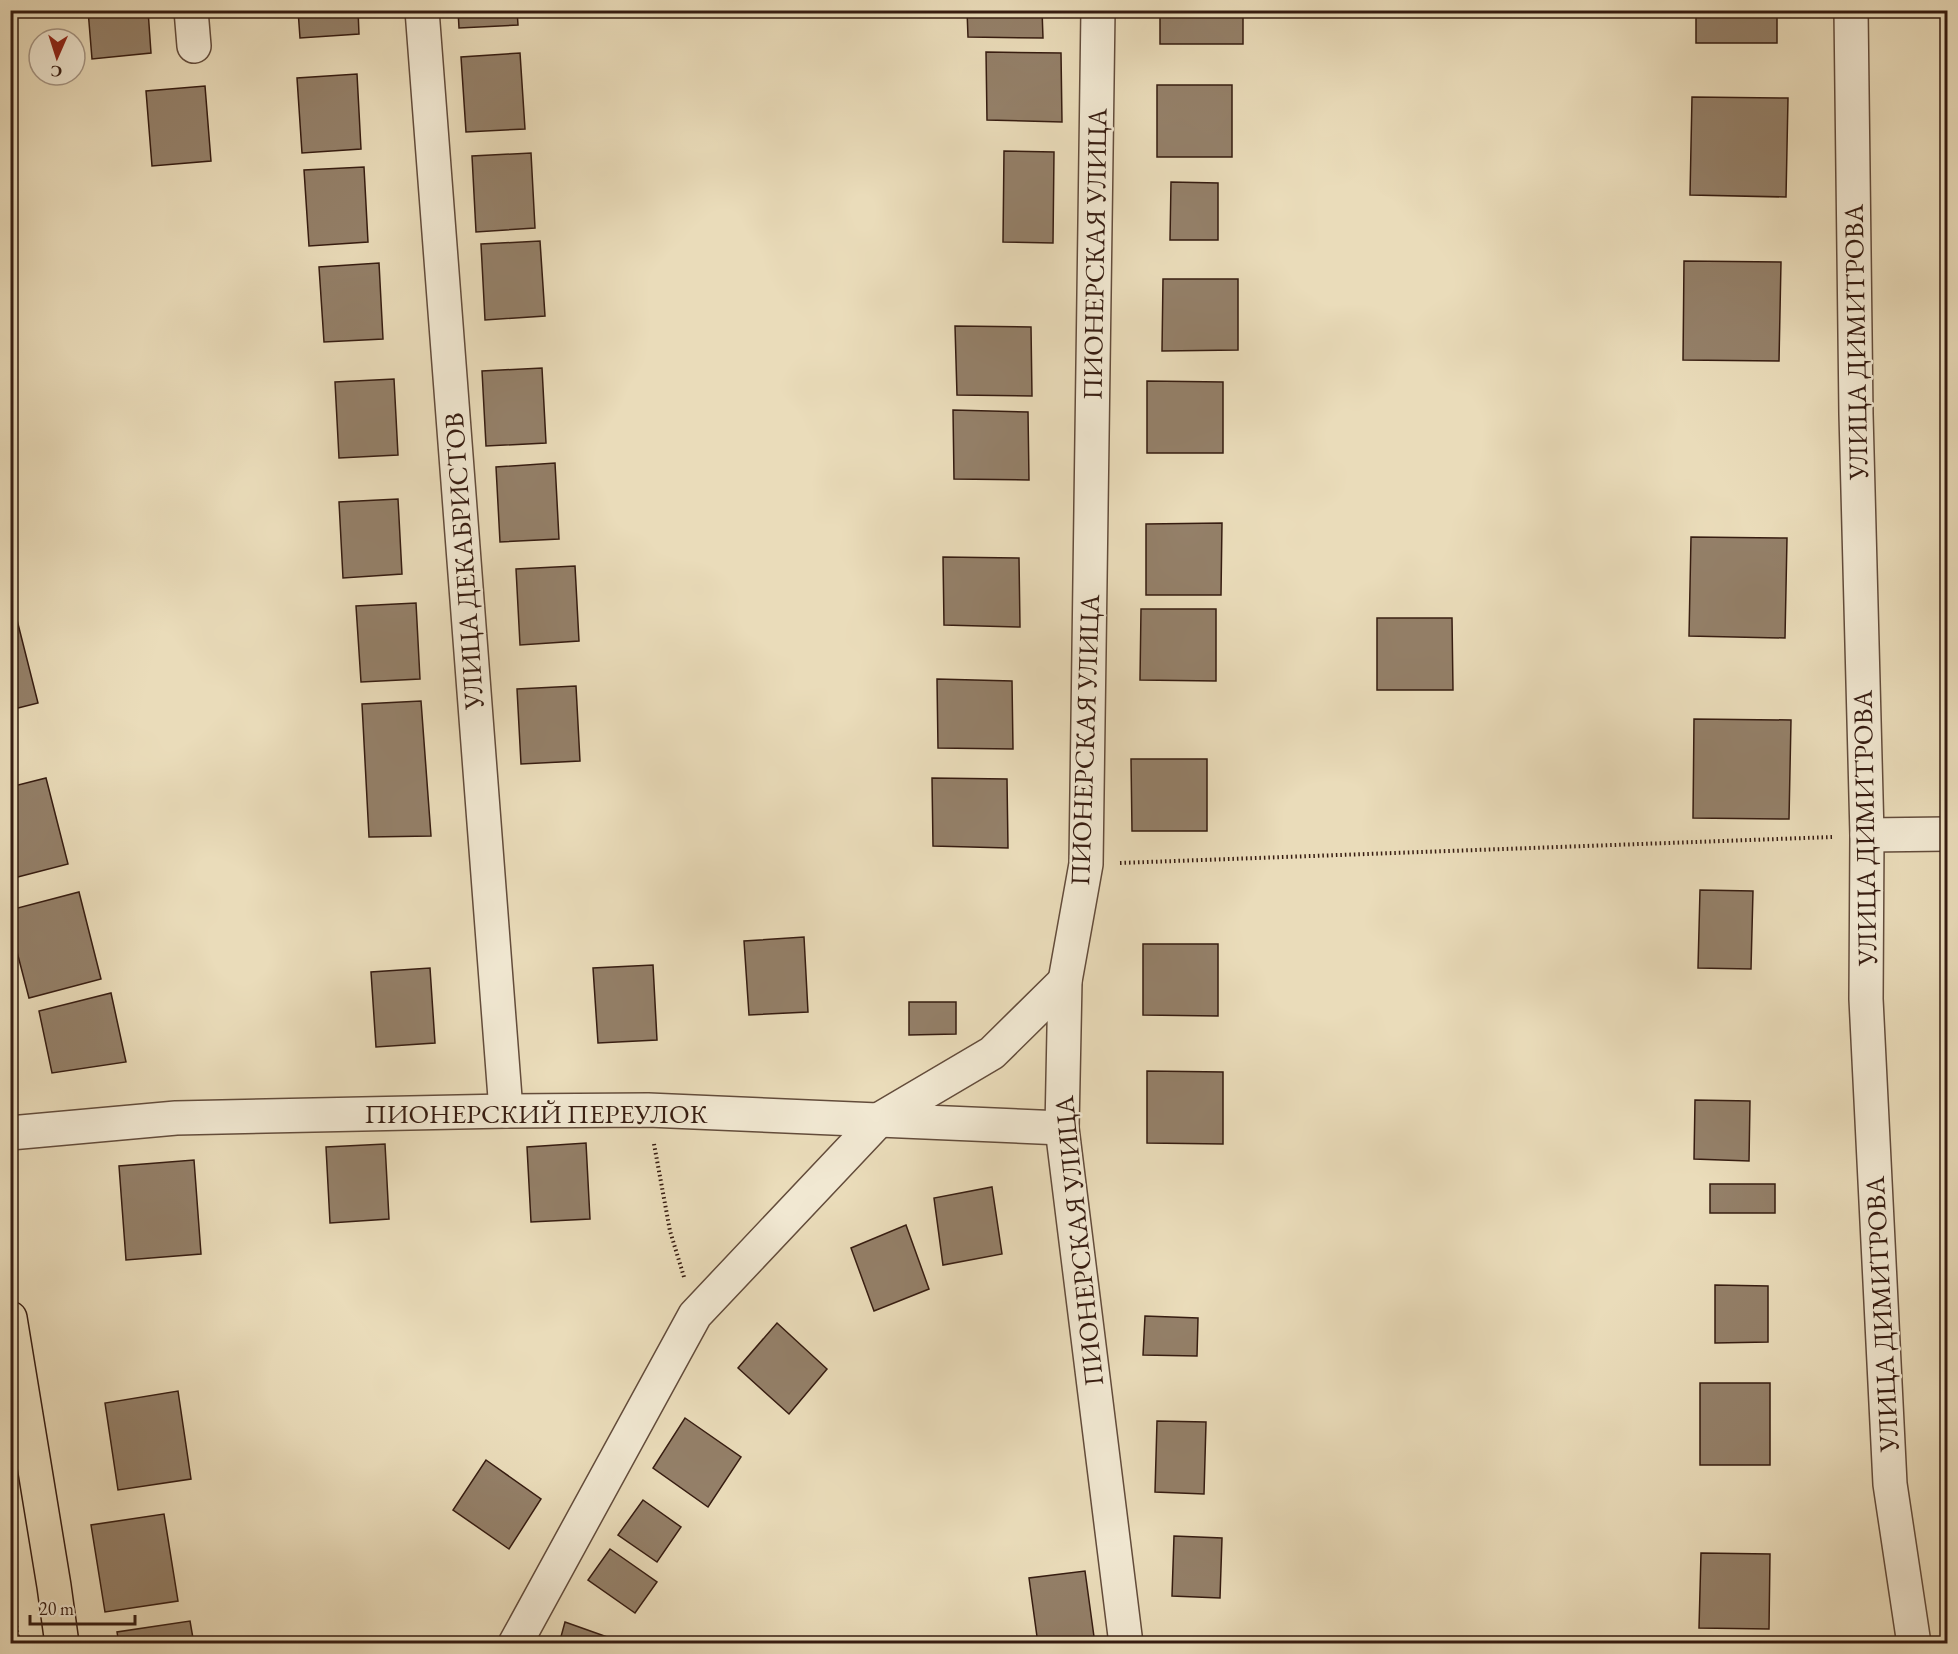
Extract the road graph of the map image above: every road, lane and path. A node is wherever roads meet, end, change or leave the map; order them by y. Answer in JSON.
{"nodes":[{"id":1,"x":191,"y":10,"type":"edge"},
{"id":2,"x":422,"y":10,"type":"edge"},
{"id":3,"x":1098,"y":10,"type":"edge"},
{"id":4,"x":1851,"y":10,"type":"edge"},
{"id":5,"x":194,"y":46,"type":"dead end"},
{"id":6,"x":1947,"y":834,"type":"edge"},
{"id":7,"x":1867,"y":836,"type":"junction"},
{"id":8,"x":1086,"y":864,"type":"junction"},
{"id":9,"x":1065,"y":981,"type":"junction"},
{"id":10,"x":648,"y":1110,"type":"junction"},
{"id":11,"x":506,"y":1111,"type":"junction"},
{"id":12,"x":880,"y":1119,"type":"junction"},
{"id":13,"x":1062,"y":1128,"type":"junction"},
{"id":14,"x":10,"y":1133,"type":"edge"},
{"id":15,"x":695,"y":1315,"type":"junction"},
{"id":16,"x":10,"y":1318,"type":"edge"},
{"id":17,"x":10,"y":1586,"type":"edge"},
{"id":18,"x":19,"y":1644,"type":"edge"},
{"id":19,"x":62,"y":1644,"type":"edge"},
{"id":20,"x":515,"y":1644,"type":"edge"},
{"id":21,"x":1126,"y":1644,"type":"edge"},
{"id":22,"x":1914,"y":1644,"type":"edge"}],
"edges":[{"from":1,"to":5,"type":"street"},
{"from":2,"to":11,"type":"street","name":"УЛИЦА ДЕКАБРИСТОВ"},
{"from":3,"to":8,"type":"street","name":"ПИОНЕРСКАЯ УЛИЦА"},
{"from":4,"to":7,"type":"street","name":"УЛИЦА ДИМИТРОВА"},
{"from":6,"to":7,"type":"street"},
{"from":7,"to":8,"type":"path"},
{"from":7,"to":22,"type":"street","name":"УЛИЦА ДИМИТРОВА"},
{"from":8,"to":9,"type":"street","name":"ПИОНЕРСКАЯ УЛИЦА"},
{"from":9,"to":12,"type":"street"},
{"from":9,"to":13,"type":"street","name":"ПИОНЕРСКАЯ УЛИЦА"},
{"from":10,"to":11,"type":"street","name":"ПИОНЕРСКИЙ ПЕРЕУЛОК"},
{"from":10,"to":12,"type":"street","name":"ПИОНЕРСКИЙ ПЕРЕУЛОК"},
{"from":10,"to":15,"type":"path"},
{"from":11,"to":14,"type":"street","name":"ПИОНЕРСКИЙ ПЕРЕУЛОК"},
{"from":12,"to":13,"type":"street","name":"ПИОНЕРСКИЙ ПЕРЕУЛОК"},
{"from":12,"to":15,"type":"street"},
{"from":13,"to":21,"type":"street","name":"ПИОНЕРСКАЯ УЛИЦА"},
{"from":15,"to":20,"type":"street"},
{"from":16,"to":19,"type":"main road"},
{"from":17,"to":18,"type":"path"}]}
